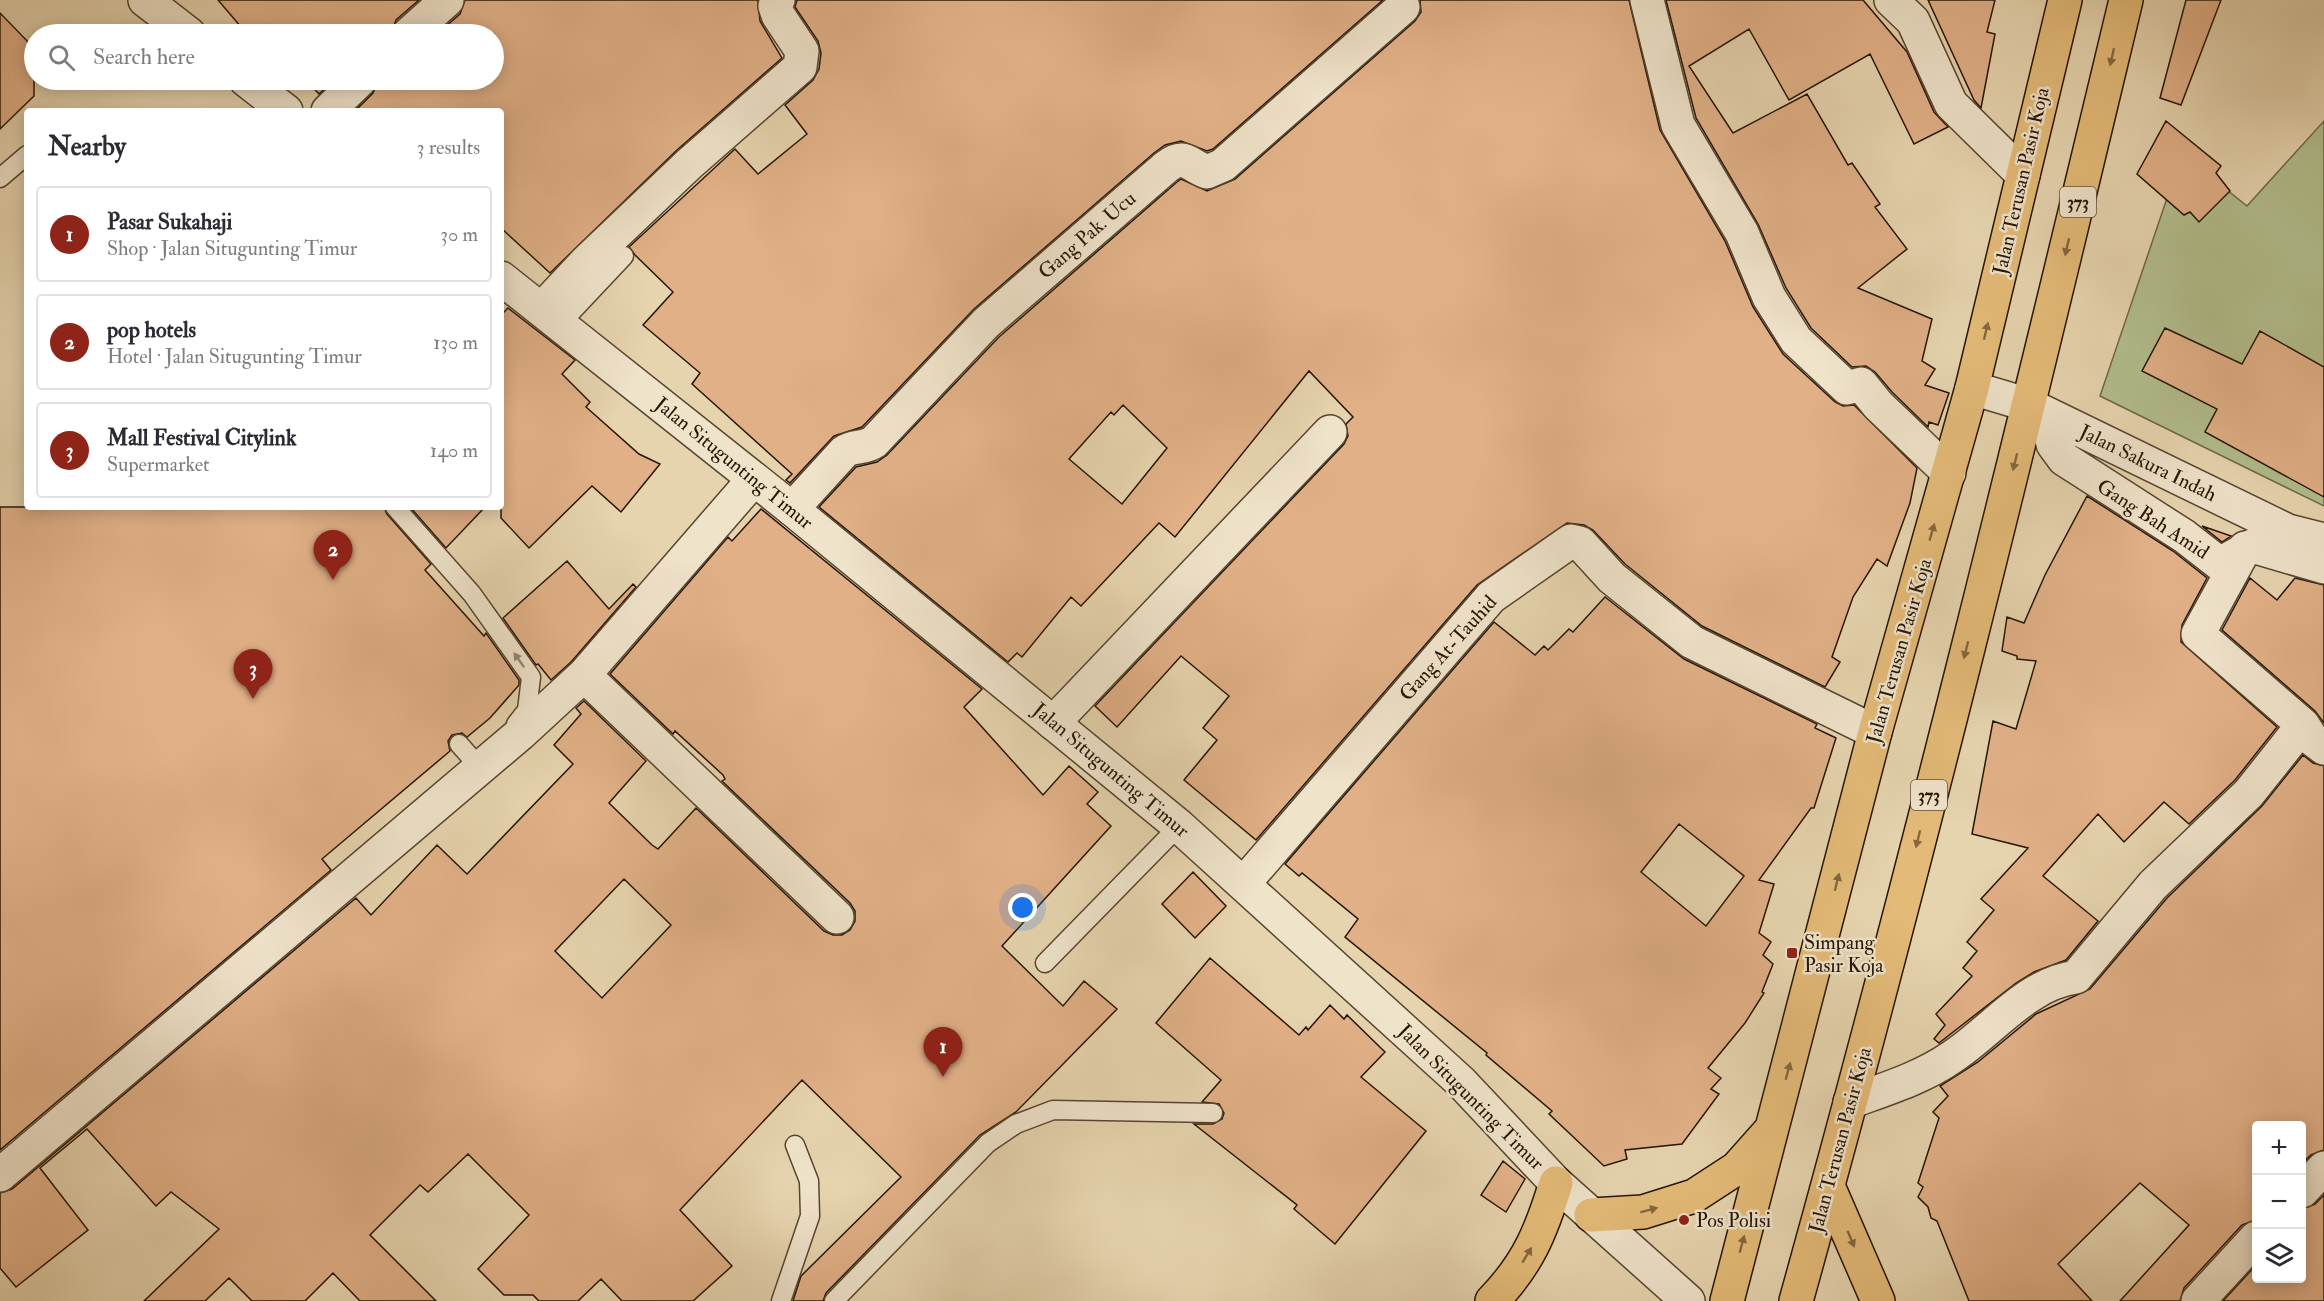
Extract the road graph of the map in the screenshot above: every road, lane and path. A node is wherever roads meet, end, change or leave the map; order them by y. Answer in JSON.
{"nodes":[{"id":1,"x":145,"y":0,"type":"edge"},
{"id":2,"x":447,"y":0,"type":"edge"},
{"id":3,"x":778,"y":0,"type":"edge"},
{"id":4,"x":1647,"y":0,"type":"edge"},
{"id":5,"x":1891,"y":0,"type":"edge"},
{"id":6,"x":2065,"y":0,"type":"edge"},
{"id":7,"x":2126,"y":0,"type":"edge"},
{"id":8,"x":1403,"y":7,"type":"dead end"},
{"id":9,"x":176,"y":24,"type":"edge"},
{"id":10,"x":420,"y":24,"type":"edge"},
{"id":11,"x":259,"y":90,"type":"edge"},
{"id":12,"x":350,"y":90,"type":"edge"},
{"id":13,"x":282,"y":108,"type":"edge"},
{"id":14,"x":331,"y":108,"type":"edge"},
{"id":15,"x":24,"y":158,"type":"edge"},
{"id":16,"x":2023,"y":174,"type":"junction"},
{"id":17,"x":0,"y":178,"type":"edge"},
{"id":18,"x":624,"y":256,"type":"dead end"},
{"id":19,"x":504,"y":280,"type":"edge"},
{"id":20,"x":551,"y":316,"type":"junction"},
{"id":21,"x":1972,"y":388,"type":"junction"},
{"id":22,"x":2038,"y":409,"type":"junction"},
{"id":23,"x":1330,"y":432,"type":"dead end"},
{"id":24,"x":1949,"y":473,"type":"junction"},
{"id":25,"x":754,"y":479,"type":"junction"},
{"id":26,"x":792,"y":509,"type":"junction"},
{"id":27,"x":398,"y":510,"type":"edge"},
{"id":28,"x":2324,"y":540,"type":"edge"},
{"id":29,"x":2245,"y":548,"type":"junction"},
{"id":30,"x":2324,"y":567,"type":"edge"},
{"id":31,"x":584,"y":675,"type":"junction"},
{"id":32,"x":1053,"y":723,"type":"junction"},
{"id":33,"x":1875,"y":732,"type":"junction"},
{"id":34,"x":2314,"y":736,"type":"edge"},
{"id":35,"x":459,"y":744,"type":"dead end"},
{"id":36,"x":474,"y":761,"type":"junction"},
{"id":37,"x":1179,"y":826,"type":"junction"},
{"id":38,"x":1244,"y":883,"type":"junction"},
{"id":39,"x":837,"y":917,"type":"dead end"},
{"id":40,"x":1045,"y":963,"type":"dead end"},
{"id":41,"x":1850,"y":1102,"type":"junction"},
{"id":42,"x":1213,"y":1113,"type":"dead end"},
{"id":43,"x":1773,"y":1128,"type":"junction"},
{"id":44,"x":795,"y":1145,"type":"dead end"},
{"id":45,"x":0,"y":1166,"type":"edge"},
{"id":46,"x":2324,"y":1168,"type":"edge"},
{"id":47,"x":0,"y":1175,"type":"edge"},
{"id":48,"x":1556,"y":1183,"type":"junction"},
{"id":49,"x":1828,"y":1185,"type":"junction"},
{"id":50,"x":2306,"y":1186,"type":"edge"},
{"id":51,"x":1591,"y":1215,"type":"junction"},
{"id":52,"x":2252,"y":1242,"type":"edge"},
{"id":53,"x":781,"y":1301,"type":"edge"},
{"id":54,"x":834,"y":1301,"type":"edge"},
{"id":55,"x":1492,"y":1301,"type":"edge"},
{"id":56,"x":1688,"y":1301,"type":"edge"},
{"id":57,"x":1727,"y":1301,"type":"edge"},
{"id":58,"x":1796,"y":1301,"type":"edge"},
{"id":59,"x":1878,"y":1301,"type":"edge"},
{"id":60,"x":2198,"y":1301,"type":"edge"}],
"edges":[{"from":1,"to":9,"type":"street"},
{"from":2,"to":10,"type":"street"},
{"from":3,"to":20,"type":"street"},
{"from":4,"to":24,"type":"street"},
{"from":5,"to":16,"type":"street"},
{"from":6,"to":16,"type":"main road","name":"Jalan Terusan Pasir Koja"},
{"from":7,"to":22,"type":"main road","name":"Jalan Terusan Pasir Koja","number":"373","one_way":true},
{"from":8,"to":26,"type":"street","name":"Gang Pak. Ucu"},
{"from":11,"to":13,"type":"street"},
{"from":12,"to":14,"type":"street"},
{"from":15,"to":17,"type":"lane"},
{"from":21,"to":16,"type":"main road","name":"Jalan Terusan Pasir Koja","one_way":true},
{"from":18,"to":20,"type":"lane"},
{"from":19,"to":20,"type":"street","name":"Jalan Situgunting Timur"},
{"from":20,"to":25,"type":"street","name":"Jalan Situgunting Timur"},
{"from":21,"to":22,"type":"street","name":"Jalan Sakura Indah"},
{"from":21,"to":24,"type":"main road","name":"Jalan Terusan Pasir Koja"},
{"from":22,"to":28,"type":"street","name":"Jalan Sakura Indah"},
{"from":22,"to":29,"type":"street","name":"Gang Bah Amid"},
{"from":22,"to":41,"type":"main road","name":"Jalan Terusan Pasir Koja","number":"373","one_way":true},
{"from":23,"to":32,"type":"street"},
{"from":33,"to":24,"type":"main road","name":"Jalan Terusan Pasir Koja","one_way":true},
{"from":25,"to":26,"type":"street","name":"Jalan Situgunting Timur"},
{"from":25,"to":31,"type":"street"},
{"from":26,"to":32,"type":"street","name":"Jalan Situgunting Timur"},
{"from":36,"to":27,"type":"lane","one_way":true},
{"from":29,"to":30,"type":"street"},
{"from":29,"to":34,"type":"street"},
{"from":31,"to":39,"type":"street"},
{"from":31,"to":47,"type":"street"},
{"from":32,"to":37,"type":"street","name":"Jalan Situgunting Timur"},
{"from":33,"to":38,"type":"street","name":"Gang At-Tauhid"},
{"from":43,"to":33,"type":"main road","name":"Jalan Terusan Pasir Koja","one_way":true},
{"from":34,"to":41,"type":"street"},
{"from":35,"to":36,"type":"lane"},
{"from":36,"to":45,"type":"lane"},
{"from":37,"to":38,"type":"street","name":"Jalan Situgunting Timur"},
{"from":37,"to":40,"type":"lane"},
{"from":38,"to":48,"type":"street","name":"Jalan Situgunting Timur"},
{"from":41,"to":49,"type":"main road","name":"Jalan Terusan Pasir Koja","number":"373"},
{"from":42,"to":54,"type":"lane"},
{"from":51,"to":43,"type":"main road","one_way":true},
{"from":57,"to":43,"type":"main road","name":"Jalan Terusan Pasir Koja","one_way":true},
{"from":44,"to":53,"type":"lane"},
{"from":46,"to":50,"type":"street"},
{"from":48,"to":51,"type":"street","name":"Jalan Situgunting Timur"},
{"from":55,"to":48,"type":"main road","one_way":true},
{"from":49,"to":58,"type":"main road","name":"Jalan Terusan Pasir Koja","number":"373"},
{"from":49,"to":59,"type":"main road","one_way":true},
{"from":51,"to":56,"type":"street","name":"Jalan Situgunting Timur"},
{"from":52,"to":60,"type":"street"}]}
